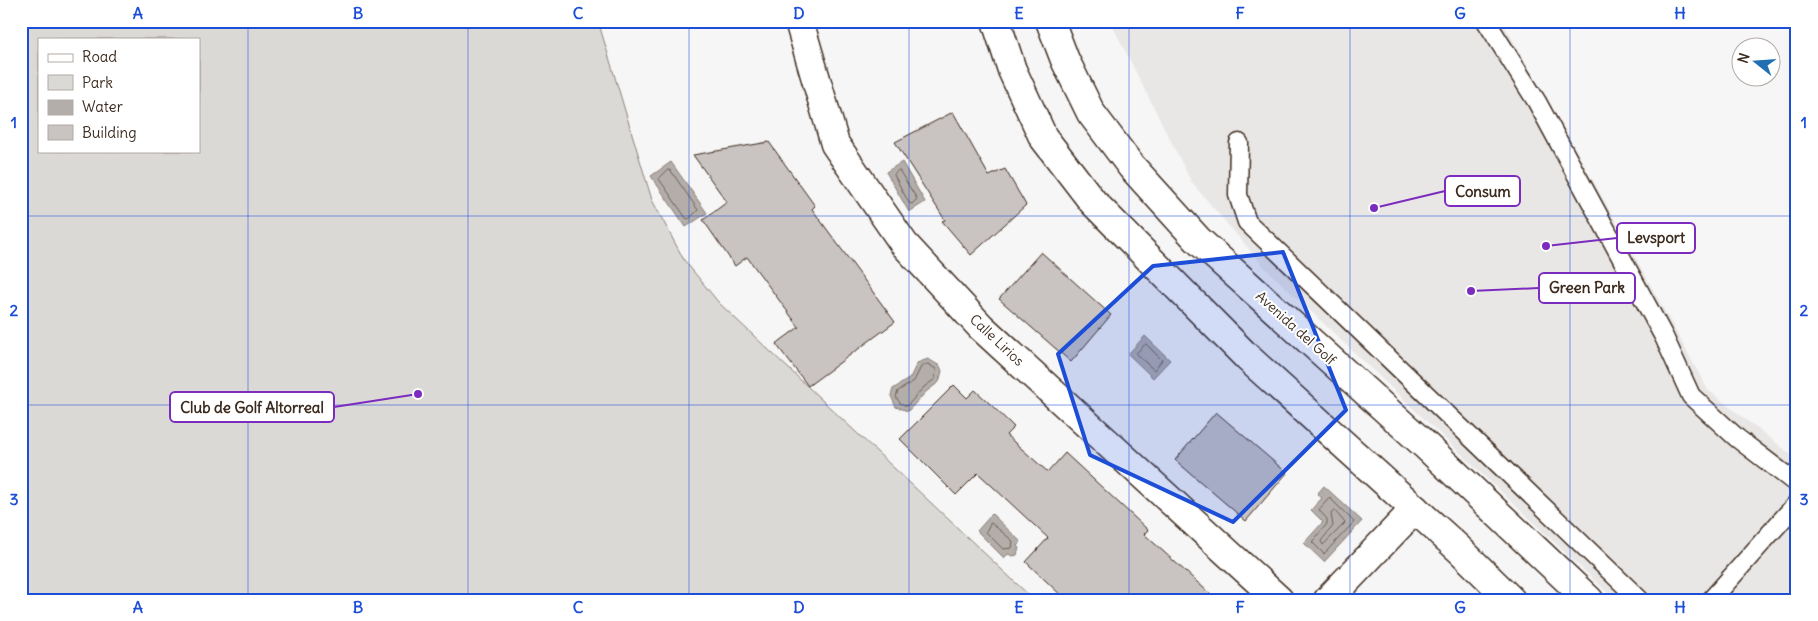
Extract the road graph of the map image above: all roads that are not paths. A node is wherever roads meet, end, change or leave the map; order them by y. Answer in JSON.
{"nodes":[{"id":1,"x":799,"y":21,"type":"edge"},
{"id":2,"x":996,"y":21,"type":"edge"},
{"id":3,"x":1050,"y":21,"type":"edge"},
{"id":4,"x":1486,"y":21,"type":"edge"},
{"id":5,"x":1239,"y":143,"type":"dead end"},
{"id":6,"x":1797,"y":484,"type":"edge"},
{"id":7,"x":1797,"y":503,"type":"edge"},
{"id":8,"x":1415,"y":509,"type":"junction"},
{"id":9,"x":1279,"y":600,"type":"edge"},
{"id":10,"x":1328,"y":600,"type":"edge"},
{"id":11,"x":1511,"y":600,"type":"edge"},
{"id":12,"x":1589,"y":600,"type":"edge"},
{"id":13,"x":1640,"y":600,"type":"edge"},
{"id":14,"x":1711,"y":600,"type":"edge"}],
"edges":[{"from":1,"to":9,"type":"street","name":"Calle Lirios"},
{"from":2,"to":8,"type":"street"},
{"from":3,"to":12,"type":"street","name":"Avenida del Golf"},
{"from":4,"to":6,"type":"lane"},
{"from":5,"to":13,"type":"lane"},
{"from":7,"to":14,"type":"lane"},
{"from":8,"to":10,"type":"street"},
{"from":8,"to":11,"type":"street"}]}
